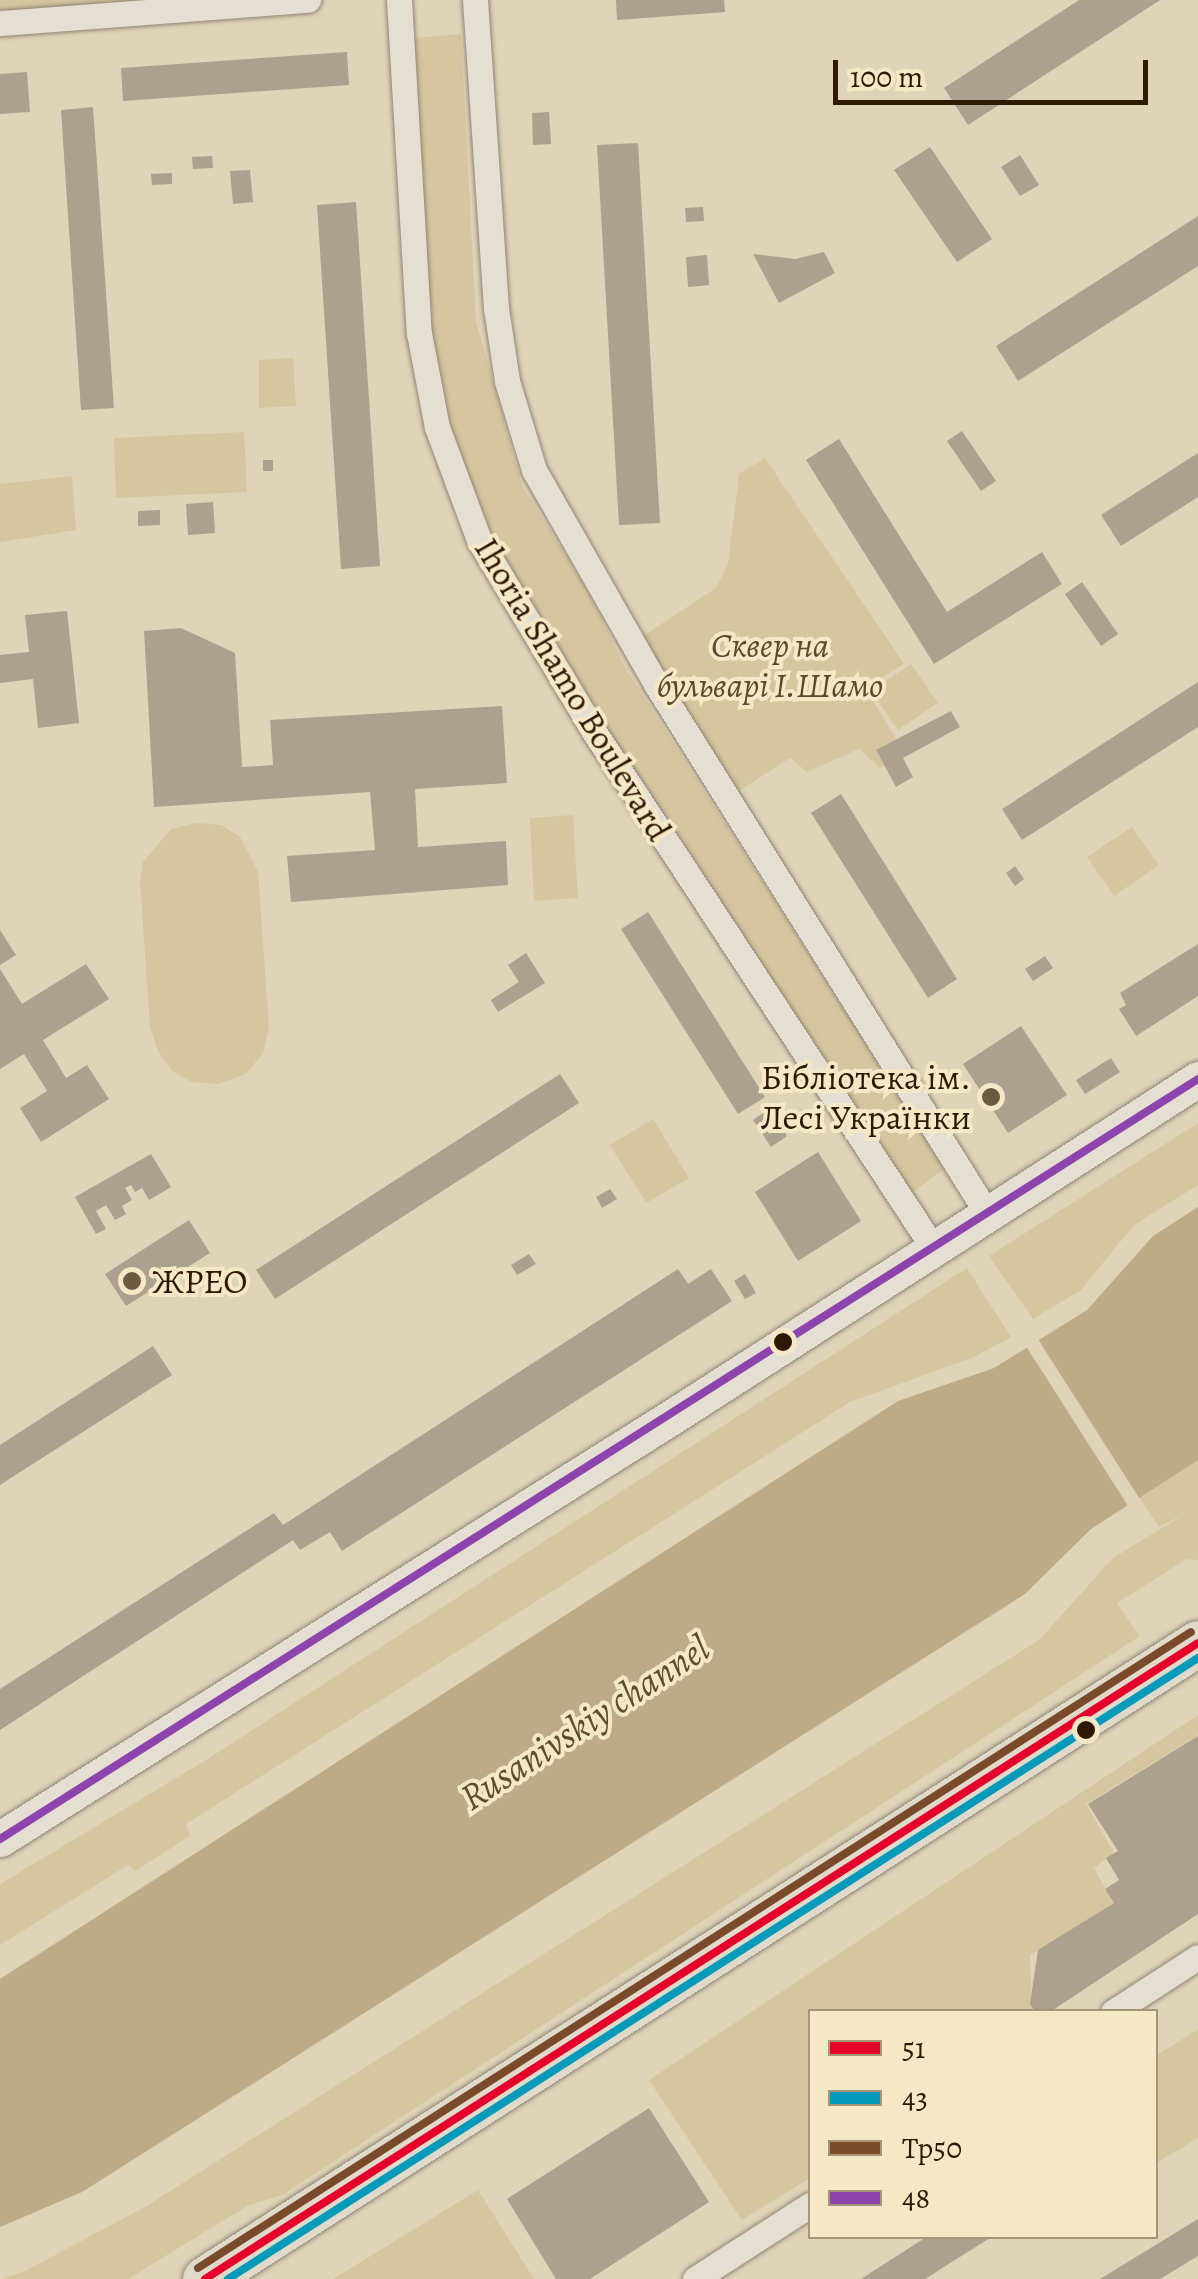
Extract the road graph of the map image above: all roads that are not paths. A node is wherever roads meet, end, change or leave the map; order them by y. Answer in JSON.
{"nodes":[{"id":1,"x":308,"y":0,"type":"edge"},
{"id":2,"x":399,"y":0,"type":"edge"},
{"id":3,"x":475,"y":0,"type":"edge"},
{"id":4,"x":0,"y":24,"type":"edge"},
{"id":5,"x":1198,"y":1079,"type":"edge"},
{"id":6,"x":987,"y":1213,"type":"junction"},
{"id":7,"x":934,"y":1249,"type":"junction"},
{"id":8,"x":1198,"y":1643,"type":"edge"},
{"id":9,"x":1198,"y":1679,"type":"edge"},
{"id":10,"x":0,"y":1839,"type":"edge"},
{"id":11,"x":1198,"y":1957,"type":"edge"},
{"id":12,"x":1118,"y":2009,"type":"edge"},
{"id":13,"x":808,"y":2206,"type":"edge"},
{"id":14,"x":206,"y":2279,"type":"edge"},
{"id":15,"x":264,"y":2279,"type":"edge"},
{"id":16,"x":695,"y":2279,"type":"edge"}],
"edges":[{"from":1,"to":4,"type":"street"},
{"from":2,"to":7,"type":"street","name":"Ihoria Shamo Boulevard"},
{"from":3,"to":6,"type":"street"},
{"from":5,"to":6,"type":"street"},
{"from":6,"to":7,"type":"street"},
{"from":7,"to":10,"type":"street"},
{"from":8,"to":14,"type":"highway"},
{"from":9,"to":15,"type":"highway"},
{"from":11,"to":12,"type":"street"},
{"from":13,"to":16,"type":"street"}]}
